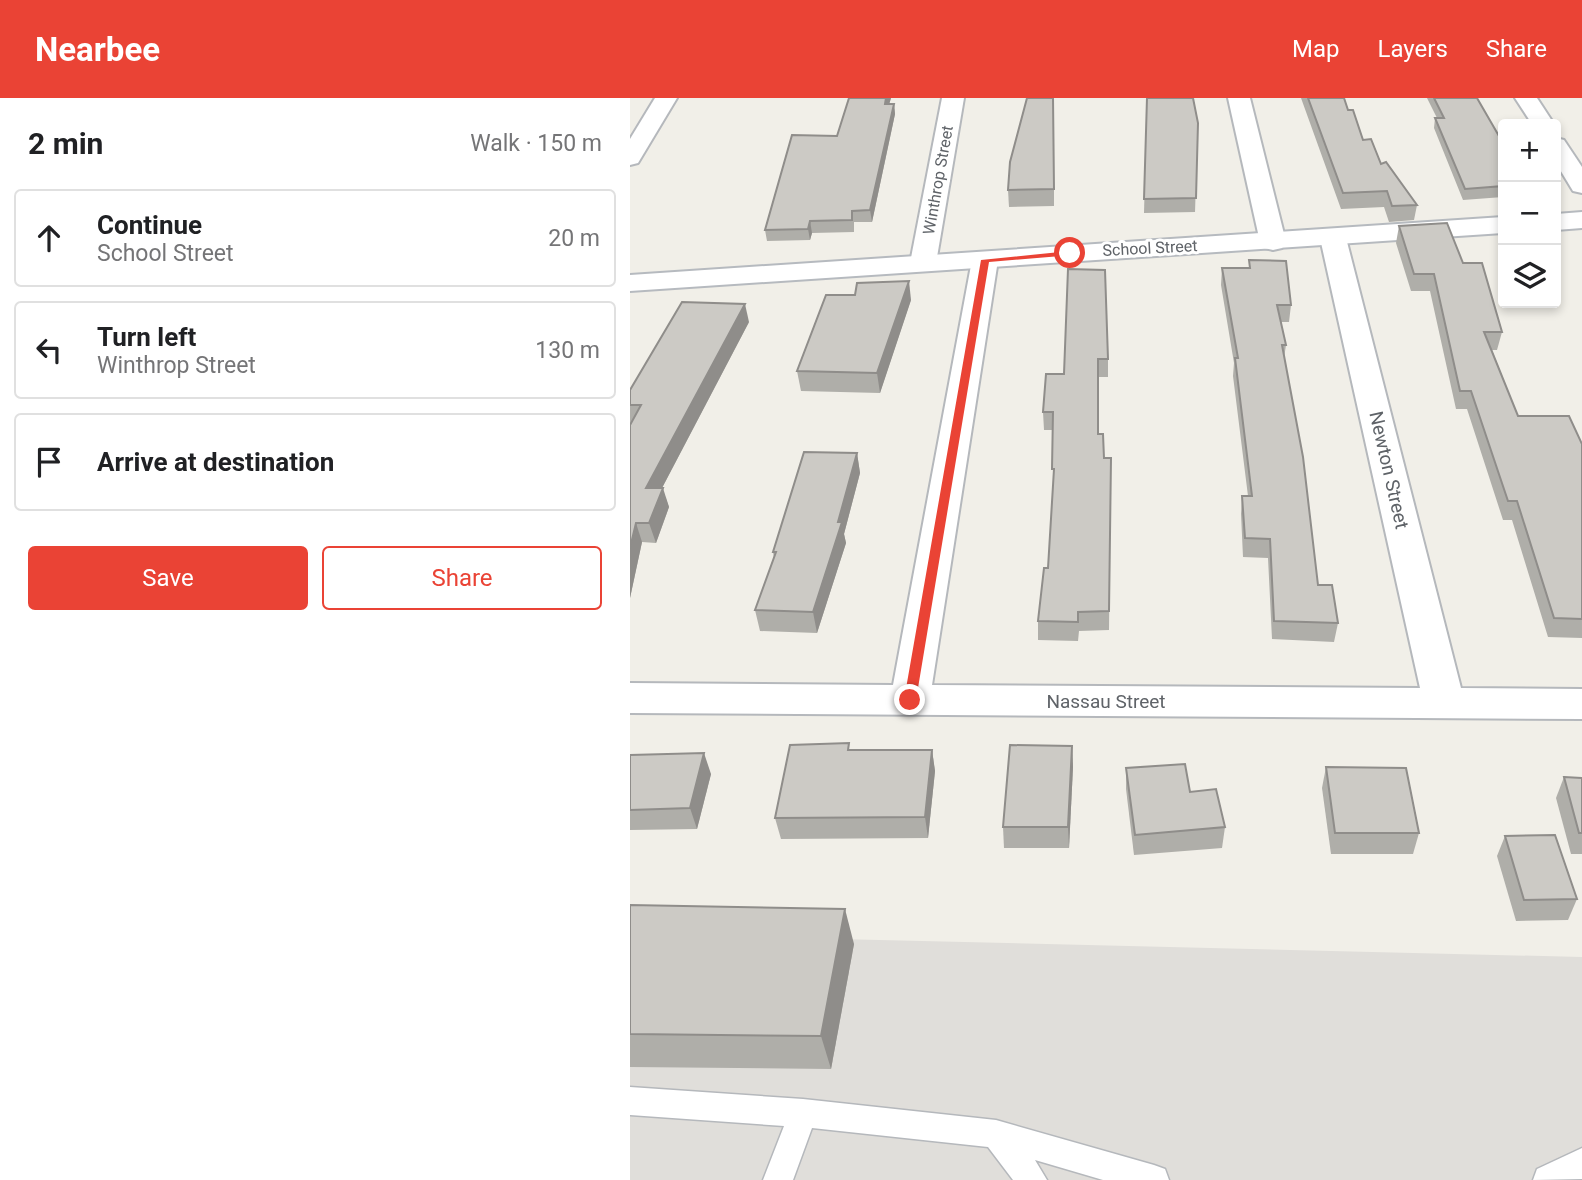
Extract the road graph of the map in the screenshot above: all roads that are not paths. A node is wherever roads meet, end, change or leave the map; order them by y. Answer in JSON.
{"nodes":[{"id":1,"x":666,"y":98,"type":"edge"},
{"id":2,"x":953,"y":98,"type":"edge"},
{"id":3,"x":1239,"y":98,"type":"edge"},
{"id":4,"x":1526,"y":98,"type":"edge"},
{"id":5,"x":1540,"y":119,"type":"edge"},
{"id":6,"x":1561,"y":153,"type":"edge"},
{"id":7,"x":630,"y":158,"type":"edge"},
{"id":8,"x":1582,"y":186,"type":"edge"},
{"id":9,"x":1582,"y":220,"type":"edge"},
{"id":10,"x":1561,"y":222,"type":"edge"},
{"id":11,"x":1498,"y":225,"type":"edge"},
{"id":12,"x":1333,"y":237,"type":"junction"},
{"id":13,"x":1273,"y":242,"type":"junction"},
{"id":14,"x":985,"y":260,"type":"junction"},
{"id":15,"x":923,"y":263,"type":"junction"},
{"id":16,"x":630,"y":282,"type":"edge"},
{"id":17,"x":630,"y":698,"type":"edge"},
{"id":18,"x":910,"y":700,"type":"junction"},
{"id":19,"x":1444,"y":703,"type":"junction"},
{"id":20,"x":1582,"y":704,"type":"edge"},
{"id":21,"x":630,"y":1101,"type":"edge"},
{"id":22,"x":803,"y":1113,"type":"junction"},
{"id":23,"x":996,"y":1134,"type":"junction"},
{"id":24,"x":1582,"y":1163,"type":"edge"},
{"id":25,"x":778,"y":1180,"type":"edge"},
{"id":26,"x":1032,"y":1180,"type":"edge"},
{"id":27,"x":1154,"y":1180,"type":"edge"},
{"id":28,"x":1548,"y":1180,"type":"edge"}],
"edges":[{"from":1,"to":7,"type":"street"},
{"from":2,"to":15,"type":"street","name":"Winthrop Street"},
{"from":3,"to":13,"type":"street"},
{"from":4,"to":5,"type":"street"},
{"from":6,"to":8,"type":"street"},
{"from":9,"to":10,"type":"street"},
{"from":11,"to":12,"type":"street","name":"School Street"},
{"from":12,"to":13,"type":"street","name":"School Street"},
{"from":12,"to":19,"type":"street","name":"Newton Street"},
{"from":13,"to":14,"type":"street","name":"School Street"},
{"from":14,"to":15,"type":"street","name":"School Street"},
{"from":14,"to":18,"type":"street"},
{"from":15,"to":16,"type":"street","name":"School Street"},
{"from":17,"to":18,"type":"street","name":"Nassau Street"},
{"from":18,"to":19,"type":"street","name":"Nassau Street"},
{"from":19,"to":20,"type":"street","name":"Nassau Street"},
{"from":21,"to":22,"type":"lane"},
{"from":22,"to":23,"type":"lane"},
{"from":22,"to":25,"type":"lane"},
{"from":23,"to":26,"type":"lane"},
{"from":23,"to":27,"type":"lane"},
{"from":24,"to":28,"type":"lane"}]}
